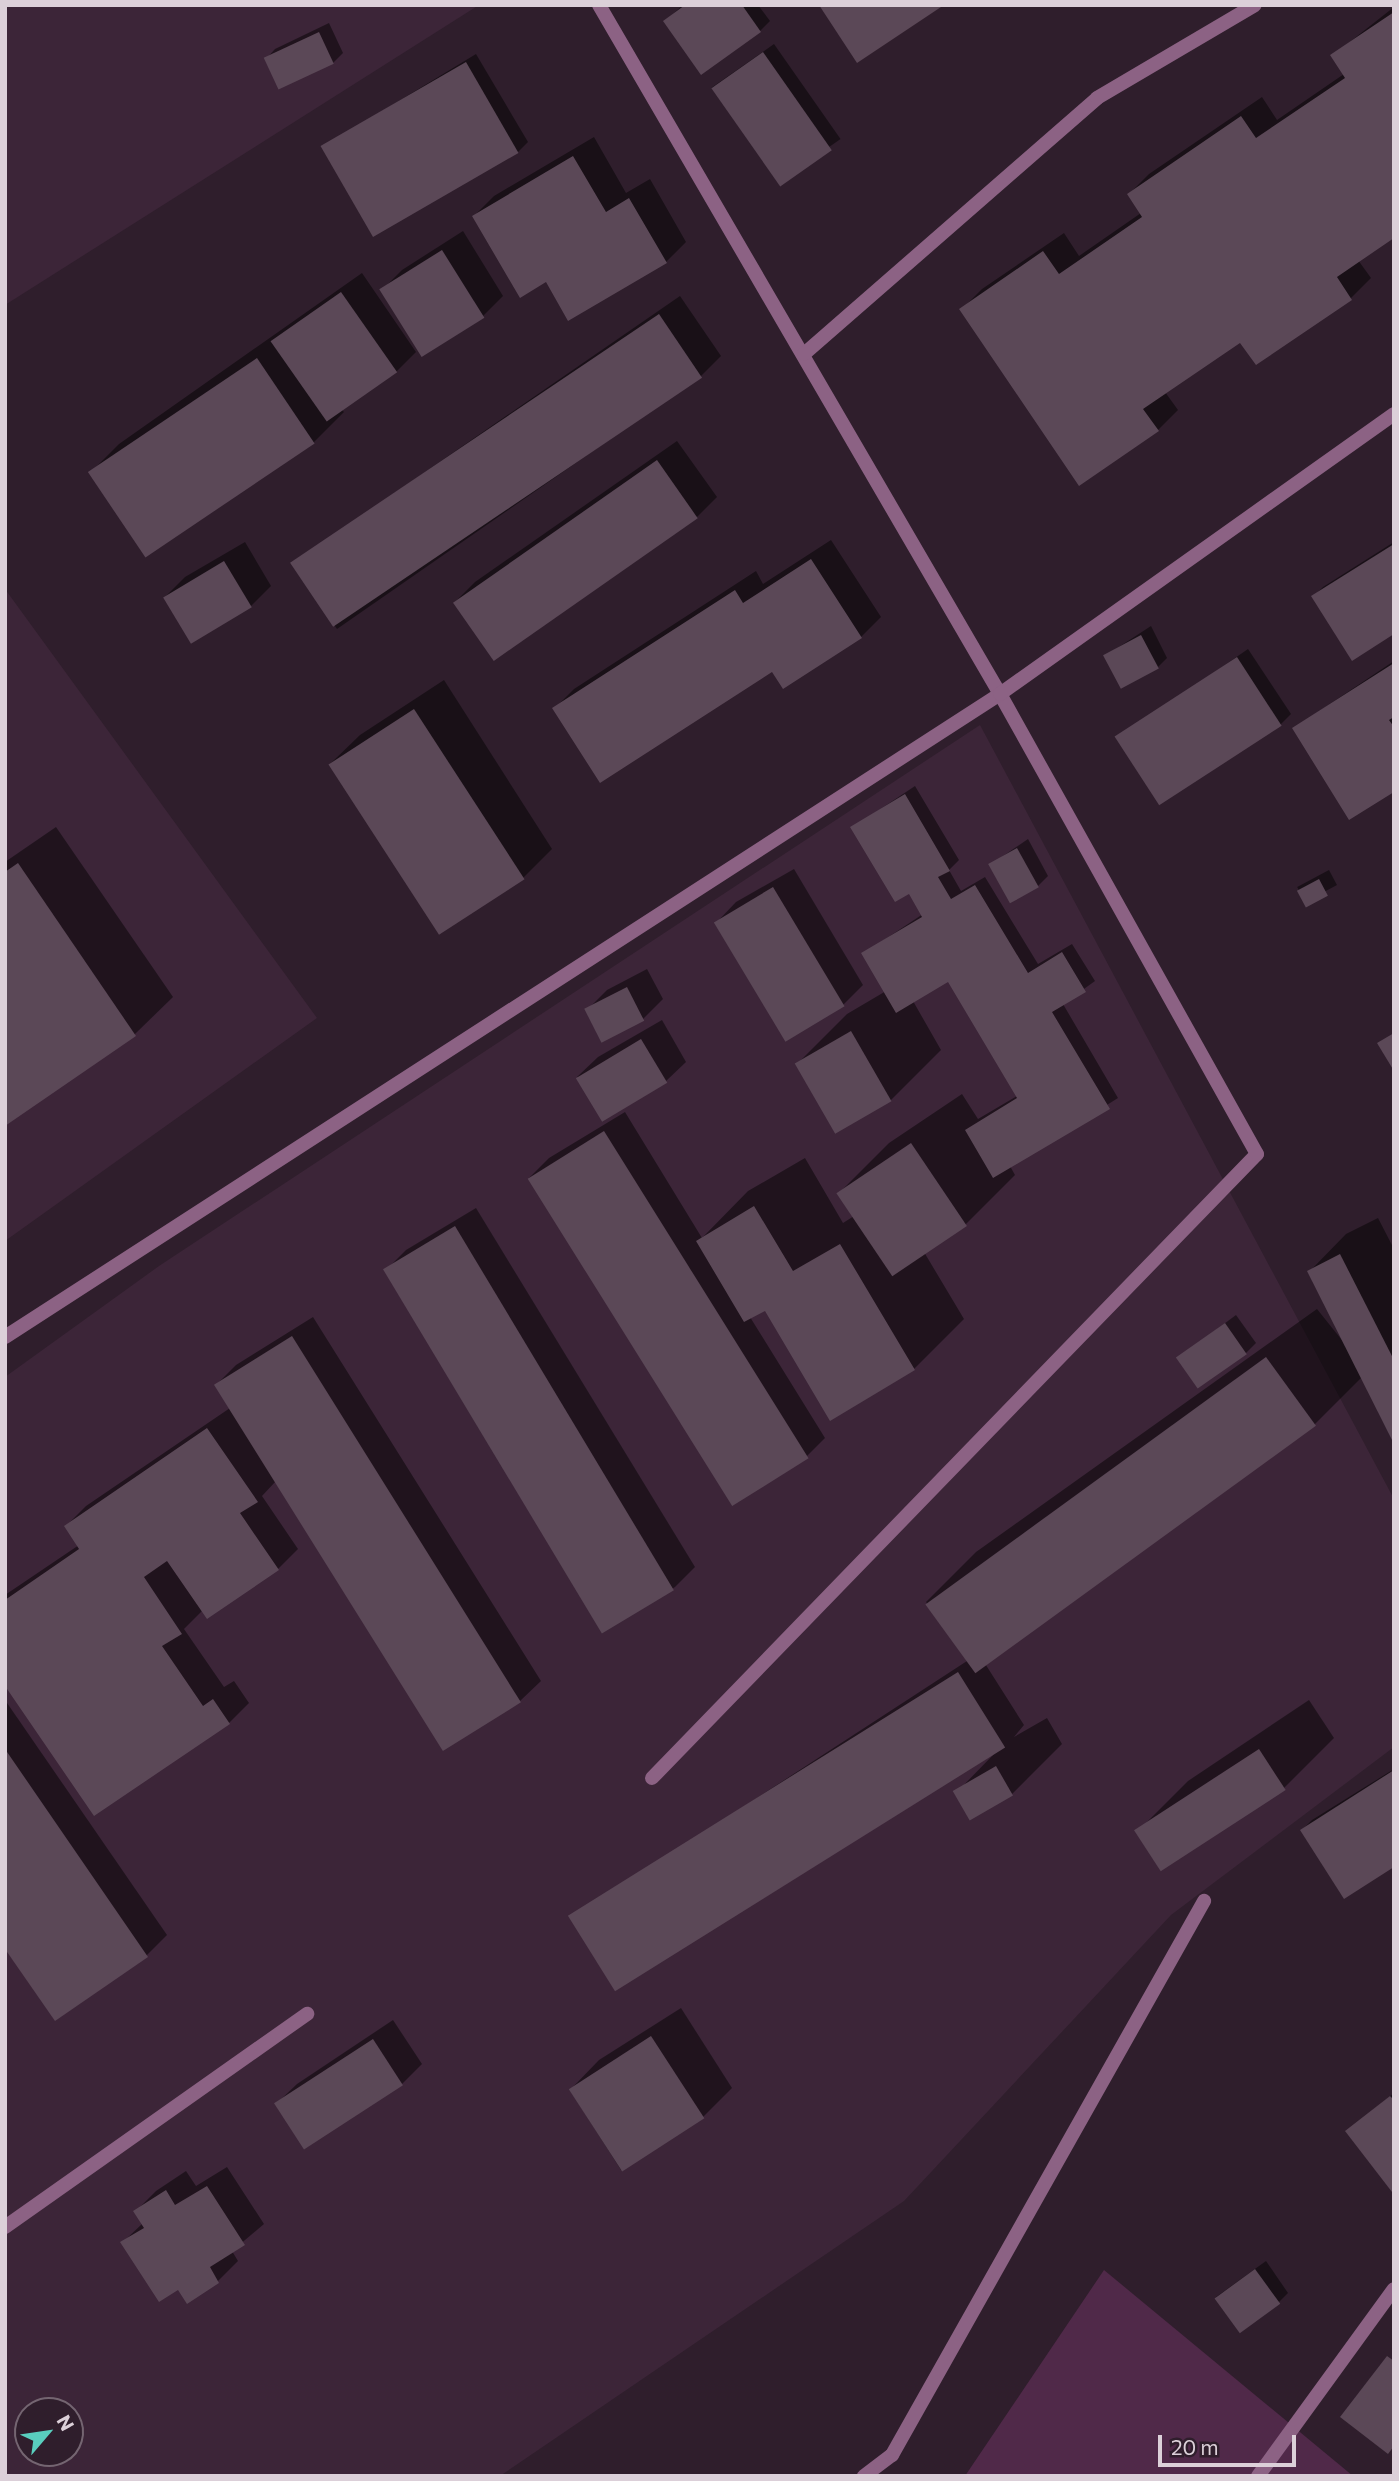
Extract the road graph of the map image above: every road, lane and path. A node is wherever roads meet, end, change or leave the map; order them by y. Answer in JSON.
{"nodes":[{"id":1,"x":599,"y":5,"type":"edge"},
{"id":2,"x":1255,"y":5,"type":"edge"},
{"id":3,"x":804,"y":354,"type":"junction"},
{"id":4,"x":1394,"y":414,"type":"edge"},
{"id":5,"x":1000,"y":694,"type":"junction"},
{"id":6,"x":5,"y":1337,"type":"edge"},
{"id":7,"x":652,"y":1779,"type":"dead end"},
{"id":8,"x":1204,"y":1901,"type":"dead end"},
{"id":9,"x":307,"y":2014,"type":"dead end"},
{"id":10,"x":5,"y":2227,"type":"edge"},
{"id":11,"x":1394,"y":2289,"type":"edge"},
{"id":12,"x":864,"y":2476,"type":"edge"},
{"id":13,"x":1258,"y":2476,"type":"edge"}],
"edges":[{"from":1,"to":3,"type":"street"},
{"from":2,"to":3,"type":"street"},
{"from":3,"to":5,"type":"street"},
{"from":4,"to":5,"type":"street"},
{"from":5,"to":6,"type":"street"},
{"from":5,"to":7,"type":"street"},
{"from":8,"to":12,"type":"street"},
{"from":9,"to":10,"type":"street"},
{"from":11,"to":13,"type":"street"}]}
